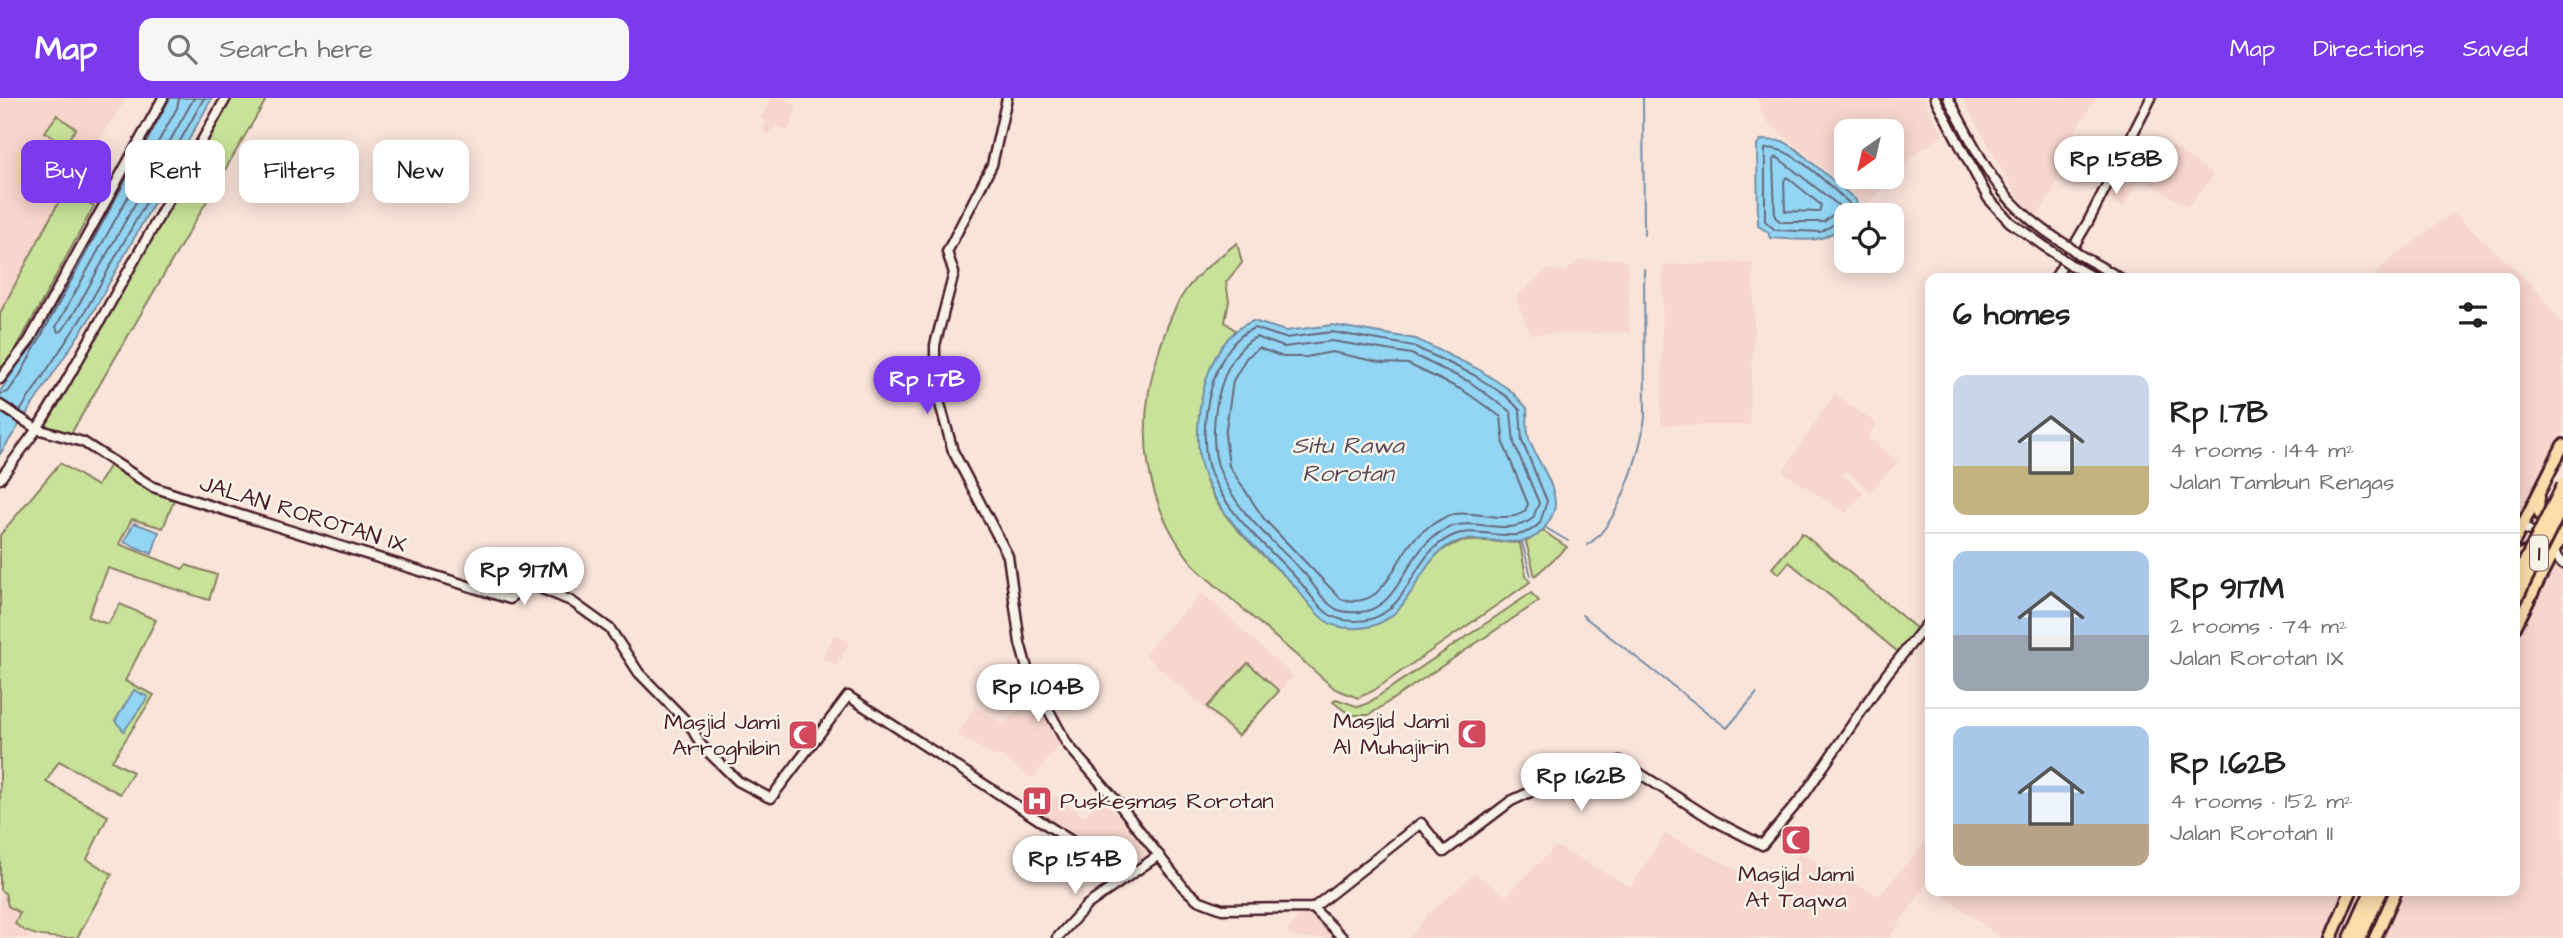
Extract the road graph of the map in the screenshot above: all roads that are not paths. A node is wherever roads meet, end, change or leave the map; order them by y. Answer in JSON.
{"nodes":[{"id":1,"x":163,"y":98,"type":"edge"},
{"id":2,"x":226,"y":98,"type":"edge"},
{"id":3,"x":1007,"y":98,"type":"edge"},
{"id":4,"x":1935,"y":98,"type":"edge"},
{"id":5,"x":1948,"y":98,"type":"edge"},
{"id":6,"x":2151,"y":98,"type":"edge"},
{"id":7,"x":2057,"y":273,"type":"edge"},
{"id":8,"x":2085,"y":273,"type":"edge"},
{"id":9,"x":2111,"y":273,"type":"edge"},
{"id":10,"x":0,"y":379,"type":"edge"},
{"id":11,"x":0,"y":405,"type":"edge"},
{"id":12,"x":35,"y":428,"type":"junction"},
{"id":13,"x":2563,"y":445,"type":"edge"},
{"id":14,"x":0,"y":479,"type":"edge"},
{"id":15,"x":2563,"y":485,"type":"edge"},
{"id":16,"x":2540,"y":487,"type":"junction"},
{"id":17,"x":2563,"y":505,"type":"edge"},
{"id":18,"x":2563,"y":522,"type":"edge"},
{"id":19,"x":2520,"y":524,"type":"edge"},
{"id":20,"x":2520,"y":532,"type":"edge"},
{"id":21,"x":2563,"y":533,"type":"edge"},
{"id":22,"x":2520,"y":535,"type":"edge"},
{"id":23,"x":2520,"y":554,"type":"edge"},
{"id":24,"x":2552,"y":555,"type":"junction"},
{"id":25,"x":2520,"y":571,"type":"edge"},
{"id":26,"x":2533,"y":591,"type":"junction"},
{"id":27,"x":2520,"y":592,"type":"edge"},
{"id":28,"x":2520,"y":616,"type":"edge"},
{"id":29,"x":1925,"y":626,"type":"edge"},
{"id":30,"x":1159,"y":855,"type":"junction"},
{"id":31,"x":1120,"y":880,"type":"junction"},
{"id":32,"x":2349,"y":896,"type":"edge"},
{"id":33,"x":2369,"y":896,"type":"edge"},
{"id":34,"x":2380,"y":896,"type":"edge"},
{"id":35,"x":2394,"y":896,"type":"edge"},
{"id":36,"x":1313,"y":908,"type":"junction"},
{"id":37,"x":1057,"y":938,"type":"edge"},
{"id":38,"x":1343,"y":938,"type":"edge"},
{"id":39,"x":2331,"y":938,"type":"edge"},
{"id":40,"x":2350,"y":938,"type":"edge"},
{"id":41,"x":2360,"y":938,"type":"edge"},
{"id":42,"x":2375,"y":938,"type":"edge"}],
"edges":[{"from":1,"to":10,"type":"street"},
{"from":2,"to":12,"type":"street"},
{"from":3,"to":30,"type":"street"},
{"from":4,"to":8,"type":"street","bridge":true},
{"from":5,"to":9,"type":"street","bridge":true},
{"from":6,"to":7,"type":"street"},
{"from":11,"to":12,"type":"street","name":"JALAN ROROTAN IX"},
{"from":12,"to":14,"type":"street"},
{"from":12,"to":31,"type":"street","name":"JALAN ROROTAN IX"},
{"from":13,"to":16,"type":"highway"},
{"from":15,"to":25,"type":"highway","number":"1","bridge":true},
{"from":16,"to":18,"type":"highway"},
{"from":16,"to":19,"type":"highway"},
{"from":17,"to":27,"type":"highway","number":"1","bridge":true},
{"from":20,"to":24,"type":"street"},
{"from":21,"to":24,"type":"highway"},
{"from":22,"to":24,"type":"street"},
{"from":23,"to":26,"type":"highway"},
{"from":24,"to":26,"type":"highway"},
{"from":26,"to":28,"type":"highway"},
{"from":29,"to":36,"type":"street"},
{"from":30,"to":31,"type":"street"},
{"from":30,"to":36,"type":"street"},
{"from":31,"to":37,"type":"street"},
{"from":32,"to":39,"type":"highway"},
{"from":33,"to":40,"type":"highway"},
{"from":34,"to":41,"type":"highway"},
{"from":35,"to":42,"type":"highway"},
{"from":36,"to":38,"type":"street"}]}
